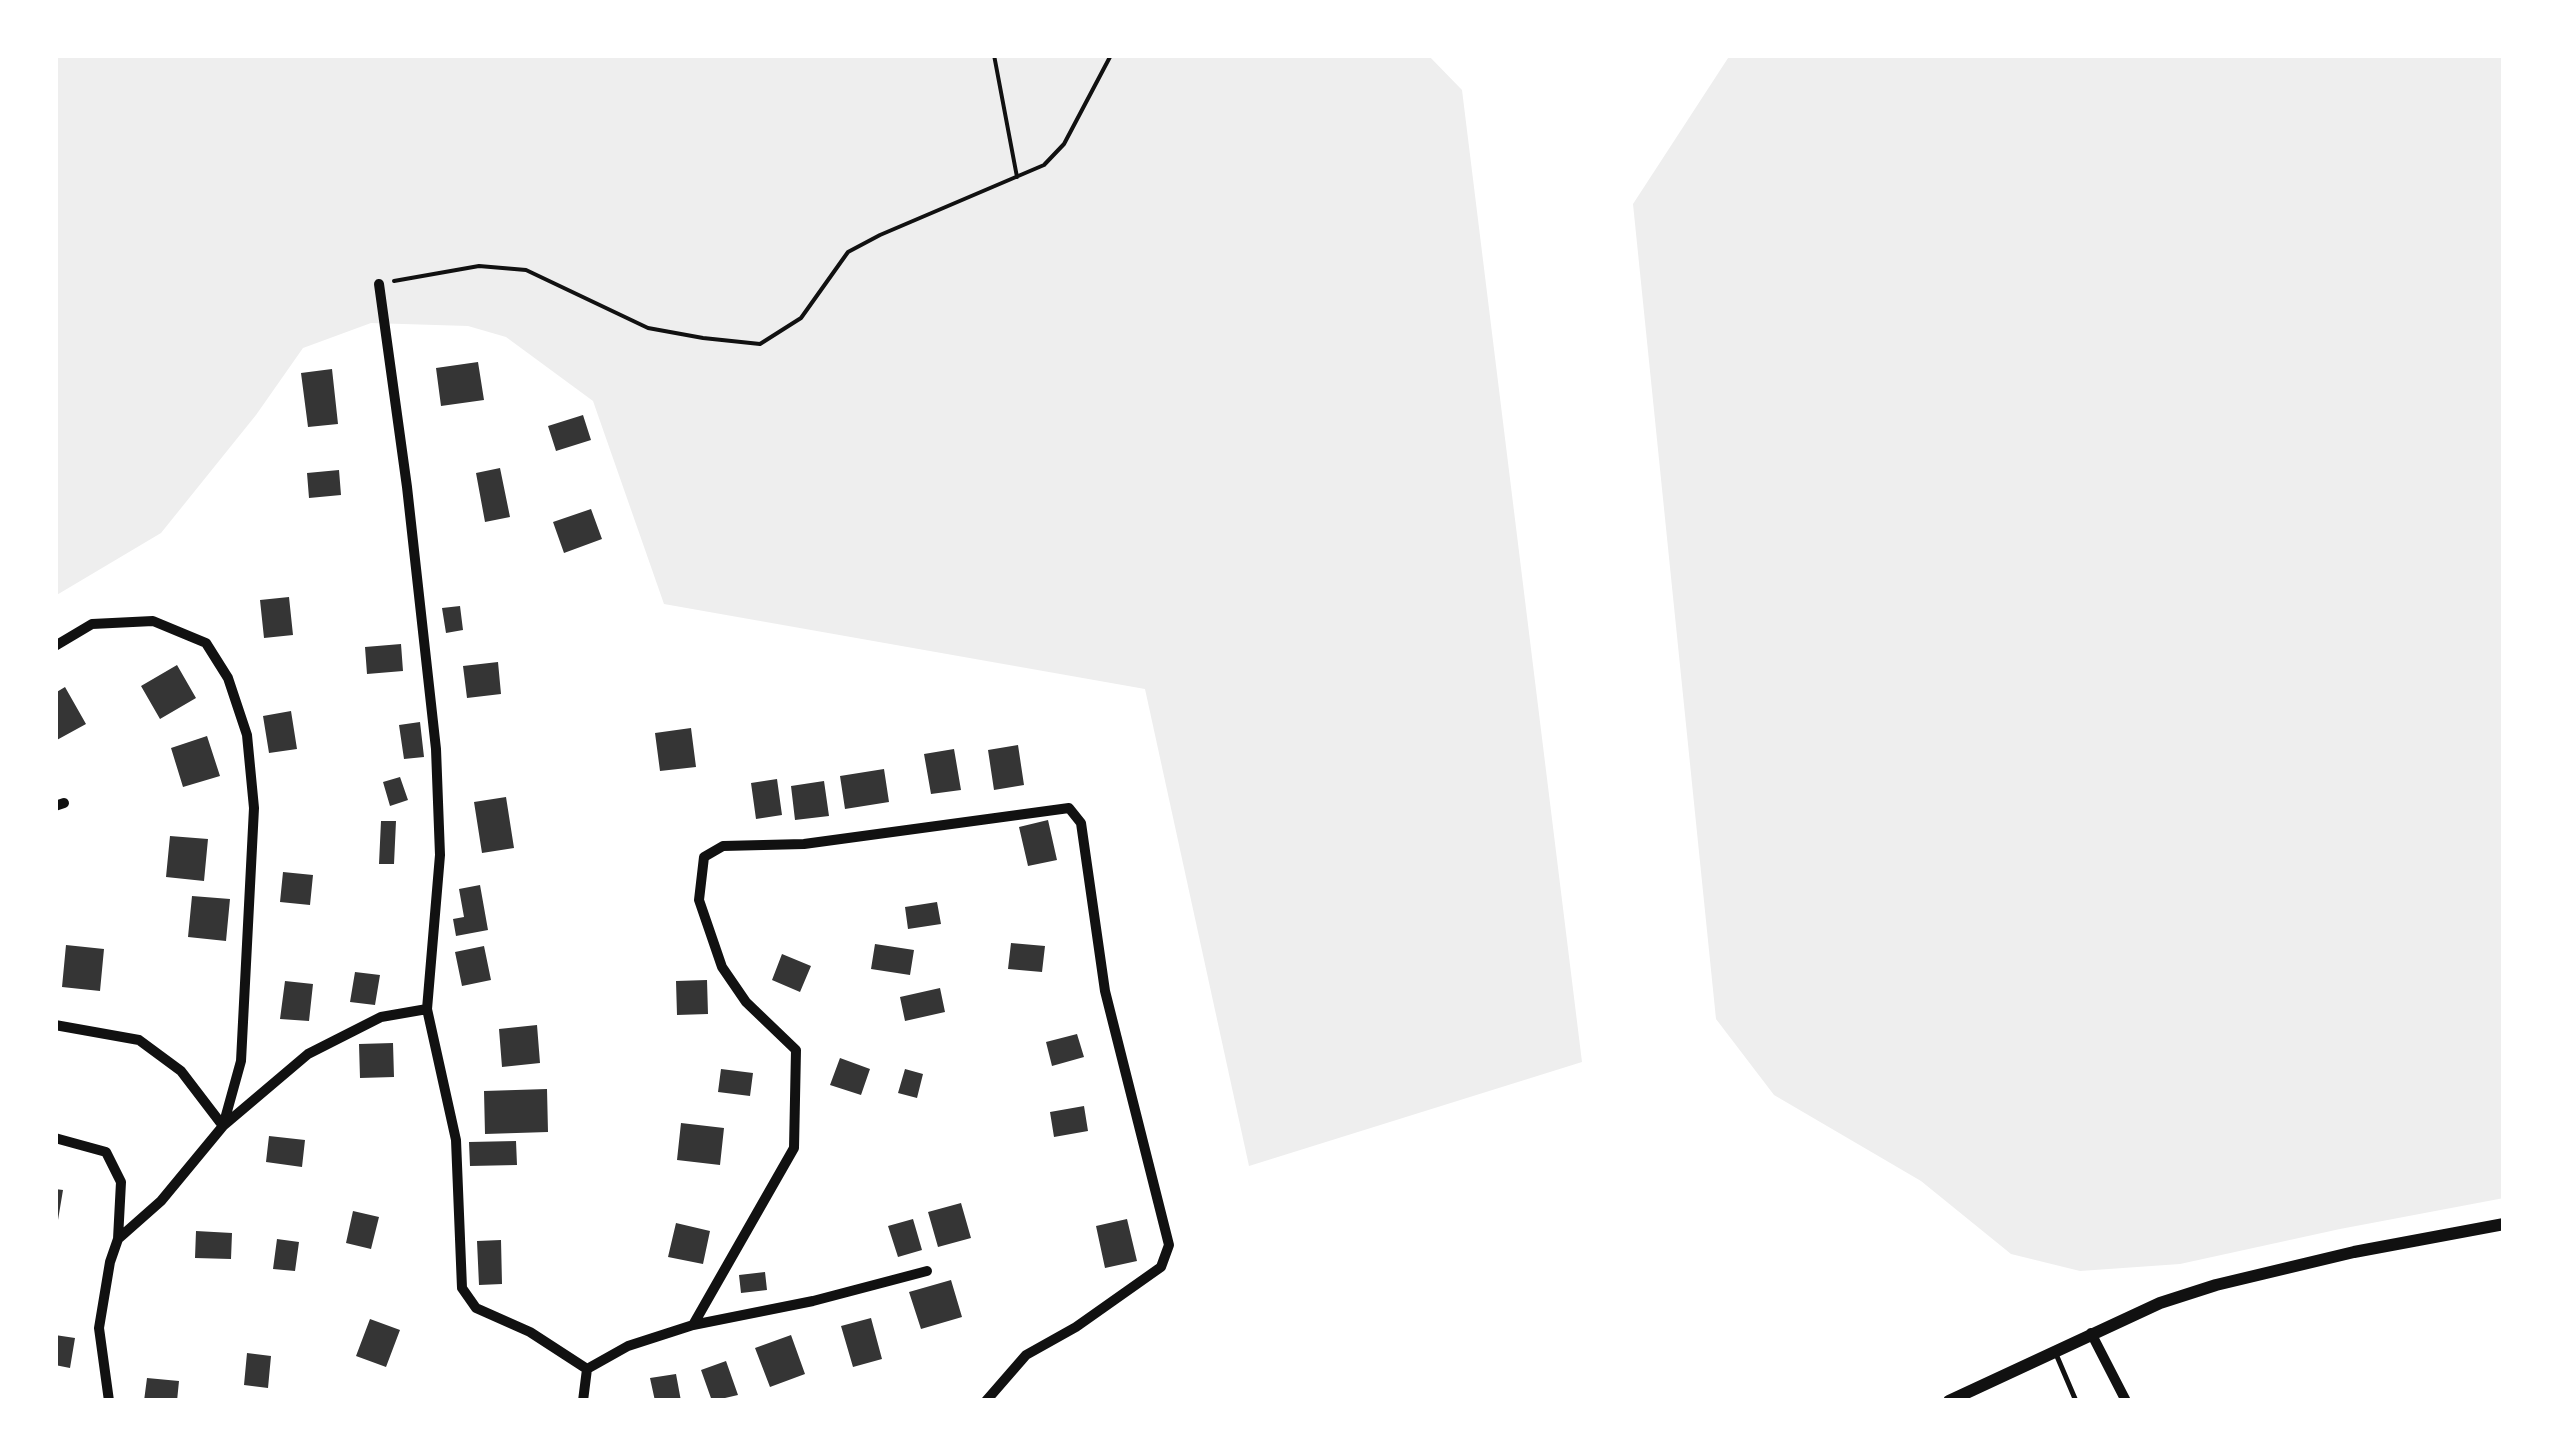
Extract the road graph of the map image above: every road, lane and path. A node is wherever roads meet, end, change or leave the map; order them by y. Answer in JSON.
{"nodes":[{"id":1,"x":994,"y":55,"type":"edge"},
{"id":2,"x":1111,"y":55,"type":"edge"},
{"id":3,"x":1017,"y":178,"type":"junction"},
{"id":4,"x":379,"y":284,"type":"joint"},
{"id":5,"x":55,"y":646,"type":"edge"},
{"id":6,"x":428,"y":1009,"type":"junction"},
{"id":7,"x":55,"y":1025,"type":"edge"},
{"id":8,"x":223,"y":1126,"type":"junction"},
{"id":9,"x":55,"y":1138,"type":"edge"},
{"id":10,"x":2504,"y":1224,"type":"edge"},
{"id":11,"x":118,"y":1240,"type":"junction"},
{"id":12,"x":927,"y":1272,"type":"dead end"},
{"id":13,"x":693,"y":1325,"type":"junction"},
{"id":14,"x":2092,"y":1333,"type":"junction"},
{"id":15,"x":2055,"y":1351,"type":"junction"},
{"id":16,"x":587,"y":1369,"type":"junction"},
{"id":17,"x":109,"y":1401,"type":"edge"},
{"id":18,"x":583,"y":1401,"type":"edge"},
{"id":19,"x":986,"y":1401,"type":"edge"},
{"id":20,"x":1950,"y":1401,"type":"edge"},
{"id":21,"x":2076,"y":1401,"type":"edge"},
{"id":22,"x":2126,"y":1401,"type":"edge"}],
"edges":[{"from":1,"to":3,"type":"path"},
{"from":2,"to":3,"type":"path"},
{"from":3,"to":4,"type":"path"},
{"from":4,"to":6,"type":"street"},
{"from":5,"to":8,"type":"street"},
{"from":6,"to":8,"type":"street"},
{"from":6,"to":16,"type":"street"},
{"from":7,"to":8,"type":"street"},
{"from":8,"to":11,"type":"street"},
{"from":9,"to":11,"type":"street"},
{"from":10,"to":14,"type":"street"},
{"from":11,"to":17,"type":"street"},
{"from":12,"to":13,"type":"street"},
{"from":13,"to":16,"type":"street"},
{"from":13,"to":19,"type":"street"},
{"from":14,"to":15,"type":"street"},
{"from":14,"to":22,"type":"street"},
{"from":15,"to":20,"type":"street"},
{"from":15,"to":21,"type":"lane"},
{"from":16,"to":18,"type":"street"}]}
